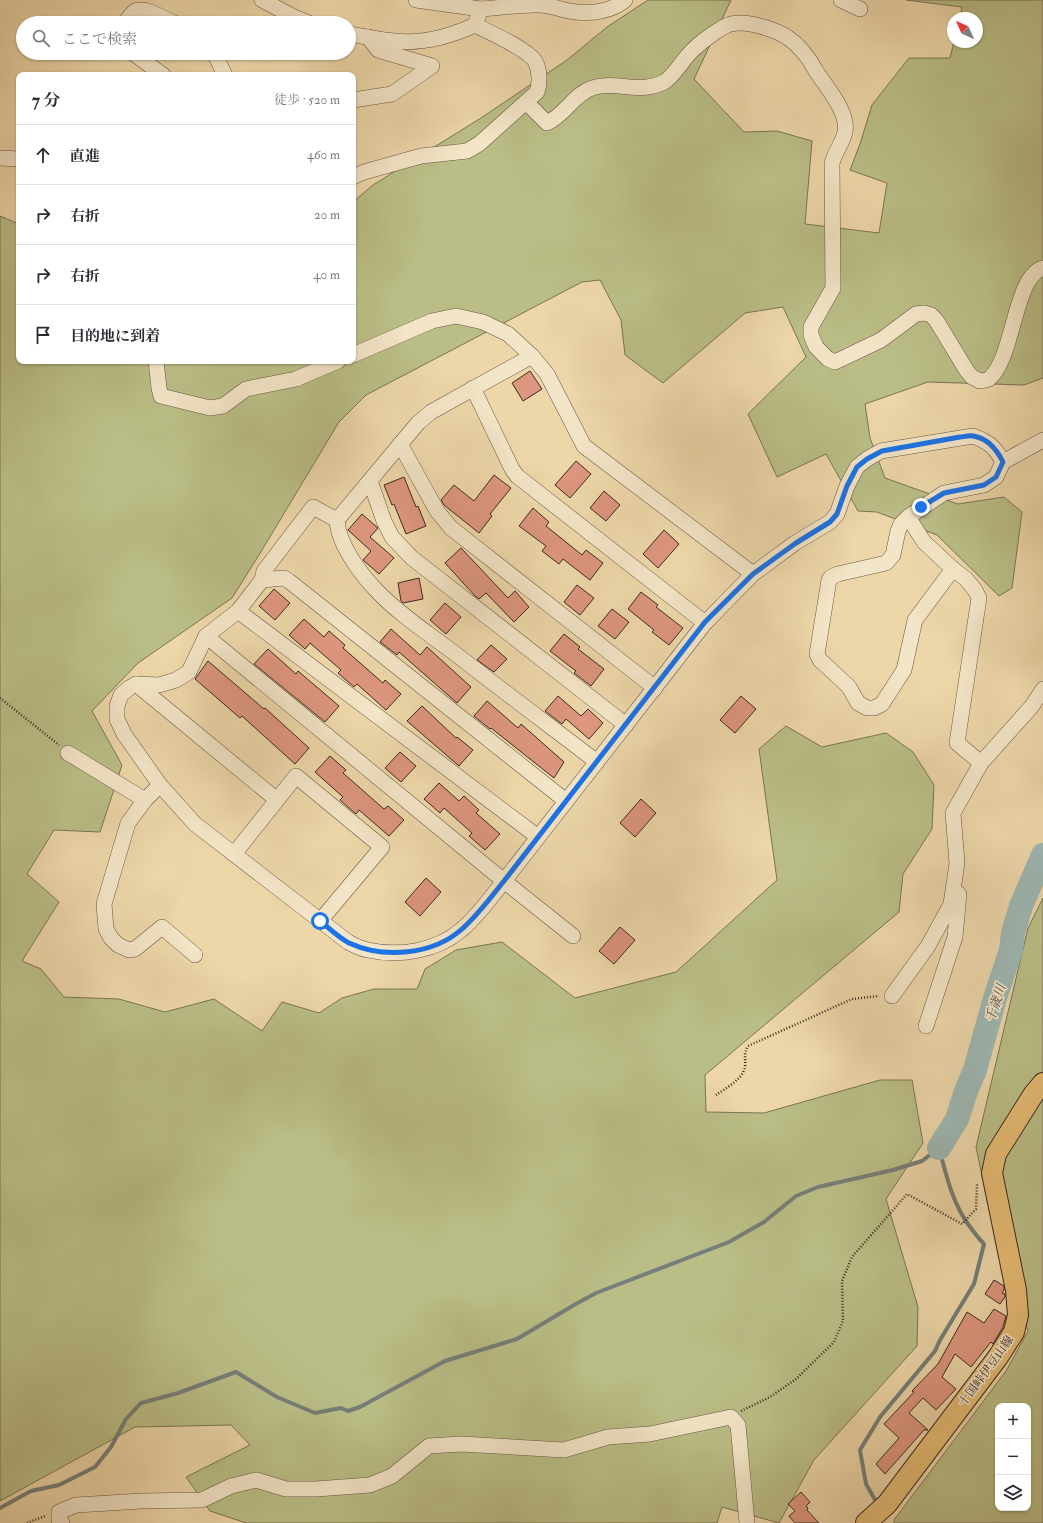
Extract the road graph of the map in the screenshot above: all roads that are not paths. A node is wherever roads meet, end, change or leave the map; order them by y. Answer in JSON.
{"nodes":[{"id":1,"x":262,"y":0,"type":"edge"},
{"id":2,"x":416,"y":0,"type":"edge"},
{"id":3,"x":625,"y":0,"type":"edge"},
{"id":4,"x":840,"y":0,"type":"edge"},
{"id":5,"x":133,"y":5,"type":"edge"},
{"id":6,"x":481,"y":9,"type":"junction"},
{"id":7,"x":860,"y":9,"type":"dead end"},
{"id":8,"x":128,"y":16,"type":"edge"},
{"id":9,"x":157,"y":16,"type":"edge"},
{"id":10,"x":292,"y":16,"type":"edge"},
{"id":11,"x":475,"y":25,"type":"junction"},
{"id":12,"x":356,"y":35,"type":"edge"},
{"id":13,"x":368,"y":37,"type":"junction"},
{"id":14,"x":143,"y":60,"type":"edge"},
{"id":15,"x":218,"y":60,"type":"edge"},
{"id":16,"x":159,"y":72,"type":"edge"},
{"id":17,"x":224,"y":72,"type":"edge"},
{"id":18,"x":356,"y":100,"type":"edge"},
{"id":19,"x":526,"y":102,"type":"junction"},
{"id":20,"x":0,"y":158,"type":"edge"},
{"id":21,"x":16,"y":159,"type":"edge"},
{"id":22,"x":356,"y":176,"type":"edge"},
{"id":23,"x":1043,"y":268,"type":"edge"},
{"id":24,"x":356,"y":354,"type":"edge"},
{"id":25,"x":532,"y":356,"type":"junction"},
{"id":26,"x":156,"y":364,"type":"edge"},
{"id":27,"x":331,"y":364,"type":"edge"},
{"id":28,"x":474,"y":388,"type":"junction"},
{"id":29,"x":1043,"y":440,"type":"edge"},
{"id":30,"x":400,"y":444,"type":"junction"},
{"id":31,"x":1003,"y":462,"type":"junction"},
{"id":32,"x":370,"y":481,"type":"junction"},
{"id":33,"x":908,"y":517,"type":"junction"},
{"id":34,"x":337,"y":520,"type":"junction"},
{"id":35,"x":953,"y":569,"type":"junction"},
{"id":36,"x":753,"y":574,"type":"junction"},
{"id":37,"x":262,"y":580,"type":"junction"},
{"id":38,"x":238,"y":610,"type":"junction"},
{"id":39,"x":705,"y":622,"type":"junction"},
{"id":40,"x":206,"y":636,"type":"junction"},
{"id":41,"x":136,"y":684,"type":"junction"},
{"id":42,"x":655,"y":688,"type":"junction"},
{"id":43,"x":1043,"y":689,"type":"edge"},
{"id":44,"x":626,"y":725,"type":"junction"},
{"id":45,"x":68,"y":753,"type":"road end"},
{"id":46,"x":597,"y":762,"type":"junction"},
{"id":47,"x":981,"y":763,"type":"junction"},
{"id":48,"x":160,"y":785,"type":"junction"},
{"id":49,"x":146,"y":800,"type":"junction"},
{"id":50,"x":277,"y":800,"type":"junction"},
{"id":51,"x":566,"y":801,"type":"junction"},
{"id":52,"x":538,"y":837,"type":"junction"},
{"id":53,"x":234,"y":854,"type":"junction"},
{"id":54,"x":955,"y":872,"type":"junction"},
{"id":55,"x":504,"y":881,"type":"junction"},
{"id":56,"x":320,"y":921,"type":"junction"},
{"id":57,"x":573,"y":936,"type":"dead end"},
{"id":58,"x":196,"y":955,"type":"dead end"},
{"id":59,"x":892,"y":996,"type":"road end"},
{"id":60,"x":926,"y":1026,"type":"dead end"},
{"id":61,"x":1043,"y":1083,"type":"edge"},
{"id":62,"x":876,"y":1514,"type":"edge"},
{"id":63,"x":61,"y":1517,"type":"edge"},
{"id":64,"x":747,"y":1523,"type":"edge"}],
"edges":[{"from":1,"to":10,"type":"street"},
{"from":2,"to":6,"type":"street"},
{"from":3,"to":6,"type":"street"},
{"from":4,"to":7,"type":"street"},
{"from":5,"to":8,"type":"street"},
{"from":5,"to":9,"type":"street"},
{"from":6,"to":11,"type":"street"},
{"from":11,"to":13,"type":"street"},
{"from":11,"to":19,"type":"street"},
{"from":12,"to":13,"type":"street"},
{"from":13,"to":18,"type":"street"},
{"from":14,"to":16,"type":"street"},
{"from":15,"to":17,"type":"street"},
{"from":19,"to":22,"type":"street"},
{"from":19,"to":23,"type":"street"},
{"from":20,"to":21,"type":"street"},
{"from":24,"to":25,"type":"street"},
{"from":25,"to":28,"type":"street"},
{"from":25,"to":36,"type":"street"},
{"from":26,"to":27,"type":"street"},
{"from":28,"to":30,"type":"street"},
{"from":28,"to":39,"type":"street"},
{"from":29,"to":31,"type":"street"},
{"from":30,"to":32,"type":"street"},
{"from":30,"to":42,"type":"street"},
{"from":31,"to":33,"type":"street"},
{"from":31,"to":36,"type":"street"},
{"from":32,"to":34,"type":"street"},
{"from":32,"to":44,"type":"street"},
{"from":33,"to":35,"type":"street"},
{"from":33,"to":35,"type":"street"},
{"from":34,"to":37,"type":"street"},
{"from":34,"to":46,"type":"street"},
{"from":35,"to":47,"type":"street"},
{"from":36,"to":39,"type":"street"},
{"from":37,"to":38,"type":"street"},
{"from":37,"to":51,"type":"street"},
{"from":38,"to":40,"type":"street"},
{"from":38,"to":52,"type":"street"},
{"from":39,"to":42,"type":"street"},
{"from":40,"to":41,"type":"street"},
{"from":40,"to":55,"type":"street"},
{"from":41,"to":48,"type":"street"},
{"from":41,"to":50,"type":"street"},
{"from":42,"to":44,"type":"street"},
{"from":43,"to":47,"type":"street"},
{"from":44,"to":46,"type":"street"},
{"from":45,"to":49,"type":"street"},
{"from":46,"to":51,"type":"street"},
{"from":47,"to":54,"type":"street"},
{"from":48,"to":49,"type":"street"},
{"from":48,"to":53,"type":"street"},
{"from":49,"to":58,"type":"street"},
{"from":50,"to":53,"type":"street"},
{"from":50,"to":56,"type":"street"},
{"from":51,"to":52,"type":"street"},
{"from":52,"to":55,"type":"street"},
{"from":53,"to":56,"type":"street"},
{"from":54,"to":59,"type":"street"},
{"from":54,"to":60,"type":"street"},
{"from":55,"to":56,"type":"street"},
{"from":55,"to":57,"type":"street"},
{"from":61,"to":62,"type":"main road","name":"十国峠伊豆山線"},
{"from":63,"to":64,"type":"street"}]}
